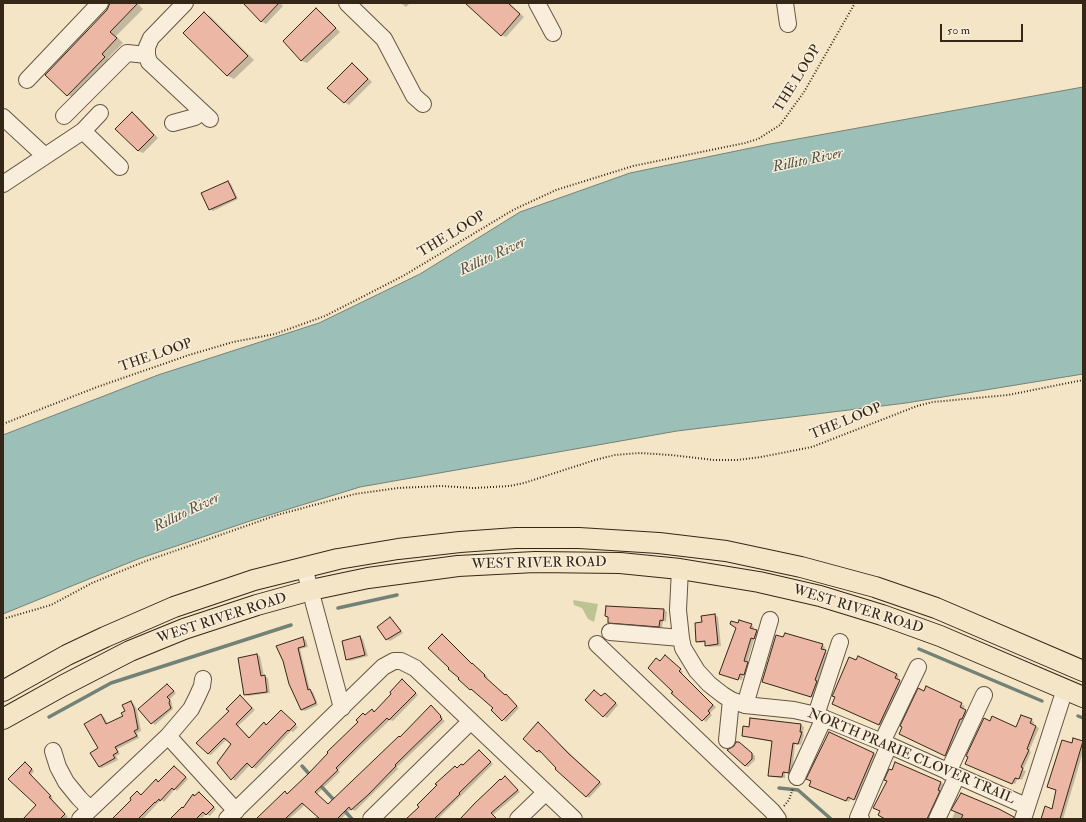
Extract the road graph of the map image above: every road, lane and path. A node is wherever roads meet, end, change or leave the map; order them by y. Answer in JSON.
{"nodes":[{"id":1,"x":100,"y":3,"type":"edge"},
{"id":2,"x":185,"y":3,"type":"edge"},
{"id":3,"x":348,"y":3,"type":"edge"},
{"id":4,"x":537,"y":3,"type":"edge"},
{"id":5,"x":785,"y":3,"type":"edge"},
{"id":6,"x":855,"y":3,"type":"edge"},
{"id":7,"x":788,"y":24,"type":"dead end"},
{"id":8,"x":553,"y":33,"type":"dead end"},
{"id":9,"x":147,"y":55,"type":"junction"},
{"id":10,"x":27,"y":80,"type":"dead end"},
{"id":11,"x":423,"y":104,"type":"dead end"},
{"id":12,"x":100,"y":113,"type":"dead end"},
{"id":13,"x":64,"y":116,"type":"dead end"},
{"id":14,"x":3,"y":117,"type":"edge"},
{"id":15,"x":173,"y":123,"type":"dead end"},
{"id":16,"x":83,"y":131,"type":"junction"},
{"id":17,"x":45,"y":156,"type":"junction"},
{"id":18,"x":120,"y":166,"type":"dead end"},
{"id":19,"x":3,"y":184,"type":"edge"},
{"id":20,"x":1083,"y":380,"type":"edge"},
{"id":21,"x":3,"y":424,"type":"edge"},
{"id":22,"x":304,"y":567,"type":"junction"},
{"id":23,"x":680,"y":569,"type":"junction"},
{"id":24,"x":311,"y":590,"type":"junction"},
{"id":25,"x":900,"y":595,"type":"junction"},
{"id":26,"x":3,"y":619,"type":"edge"},
{"id":27,"x":892,"y":619,"type":"junction"},
{"id":28,"x":770,"y":620,"type":"dead end"},
{"id":29,"x":610,"y":632,"type":"dead end"},
{"id":30,"x":681,"y":638,"type":"junction"},
{"id":31,"x":840,"y":642,"type":"dead end"},
{"id":32,"x":597,"y":644,"type":"dead end"},
{"id":33,"x":918,"y":667,"type":"dead end"},
{"id":34,"x":1083,"y":671,"type":"edge"},
{"id":35,"x":203,"y":679,"type":"dead end"},
{"id":36,"x":3,"y":691,"type":"edge"},
{"id":37,"x":1074,"y":693,"type":"edge"},
{"id":38,"x":984,"y":696,"type":"dead end"},
{"id":39,"x":738,"y":702,"type":"junction"},
{"id":40,"x":342,"y":708,"type":"junction"},
{"id":41,"x":820,"y":717,"type":"junction"},
{"id":42,"x":3,"y":719,"type":"edge"},
{"id":43,"x":471,"y":720,"type":"junction"},
{"id":44,"x":168,"y":736,"type":"junction"},
{"id":45,"x":727,"y":740,"type":"dead end"},
{"id":46,"x":886,"y":744,"type":"junction"},
{"id":47,"x":53,"y":751,"type":"dead end"},
{"id":48,"x":952,"y":774,"type":"junction"},
{"id":49,"x":797,"y":777,"type":"dead end"},
{"id":50,"x":545,"y":793,"type":"junction"},
{"id":51,"x":1024,"y":812,"type":"edge"},
{"id":52,"x":85,"y":814,"type":"edge"},
{"id":53,"x":231,"y":815,"type":"edge"},
{"id":54,"x":371,"y":819,"type":"edge"},
{"id":55,"x":518,"y":819,"type":"edge"},
{"id":56,"x":574,"y":819,"type":"edge"},
{"id":57,"x":778,"y":819,"type":"edge"},
{"id":58,"x":861,"y":819,"type":"edge"},
{"id":59,"x":937,"y":819,"type":"edge"}],
"edges":[{"from":1,"to":10,"type":"street"},
{"from":2,"to":9,"type":"street"},
{"from":3,"to":11,"type":"street"},
{"from":4,"to":8,"type":"street"},
{"from":5,"to":7,"type":"street"},
{"from":6,"to":21,"type":"path","name":"THE LOOP"},
{"from":9,"to":13,"type":"street"},
{"from":9,"to":15,"type":"street"},
{"from":12,"to":16,"type":"street"},
{"from":14,"to":17,"type":"street"},
{"from":16,"to":17,"type":"street"},
{"from":16,"to":18,"type":"street"},
{"from":17,"to":19,"type":"street"},
{"from":20,"to":26,"type":"path","name":"THE LOOP"},
{"from":22,"to":24,"type":"street"},
{"from":22,"to":25,"type":"main road","name":"WEST RIVER ROAD"},
{"from":22,"to":36,"type":"main road","name":"WEST RIVER ROAD"},
{"from":23,"to":24,"type":"main road","name":"WEST RIVER ROAD"},
{"from":23,"to":27,"type":"main road","name":"WEST RIVER ROAD"},
{"from":23,"to":30,"type":"street","name":"NORTH PRARIE CLOVER TRAIL"},
{"from":24,"to":40,"type":"street"},
{"from":24,"to":42,"type":"main road","name":"WEST RIVER ROAD"},
{"from":25,"to":27,"type":"main road"},
{"from":25,"to":34,"type":"main road","name":"WEST RIVER ROAD"},
{"from":27,"to":37,"type":"main road","name":"WEST RIVER ROAD"},
{"from":28,"to":39,"type":"street"},
{"from":29,"to":30,"type":"street"},
{"from":30,"to":39,"type":"street","name":"NORTH PRARIE CLOVER TRAIL"},
{"from":31,"to":41,"type":"street"},
{"from":32,"to":57,"type":"street"},
{"from":33,"to":46,"type":"street"},
{"from":35,"to":44,"type":"street"},
{"from":37,"to":51,"type":"street"},
{"from":38,"to":48,"type":"street"},
{"from":39,"to":41,"type":"street","name":"NORTH PRARIE CLOVER TRAIL"},
{"from":39,"to":45,"type":"street"},
{"from":40,"to":43,"type":"street"},
{"from":40,"to":53,"type":"street"},
{"from":41,"to":46,"type":"street","name":"NORTH PRARIE CLOVER TRAIL"},
{"from":41,"to":49,"type":"street"},
{"from":43,"to":50,"type":"street"},
{"from":43,"to":54,"type":"street"},
{"from":44,"to":52,"type":"street"},
{"from":44,"to":53,"type":"street"},
{"from":46,"to":48,"type":"street","name":"NORTH PRARIE CLOVER TRAIL"},
{"from":46,"to":58,"type":"street"},
{"from":47,"to":52,"type":"street"},
{"from":48,"to":51,"type":"street","name":"NORTH PRARIE CLOVER TRAIL"},
{"from":48,"to":59,"type":"street"},
{"from":50,"to":55,"type":"street"},
{"from":50,"to":56,"type":"street"}]}
